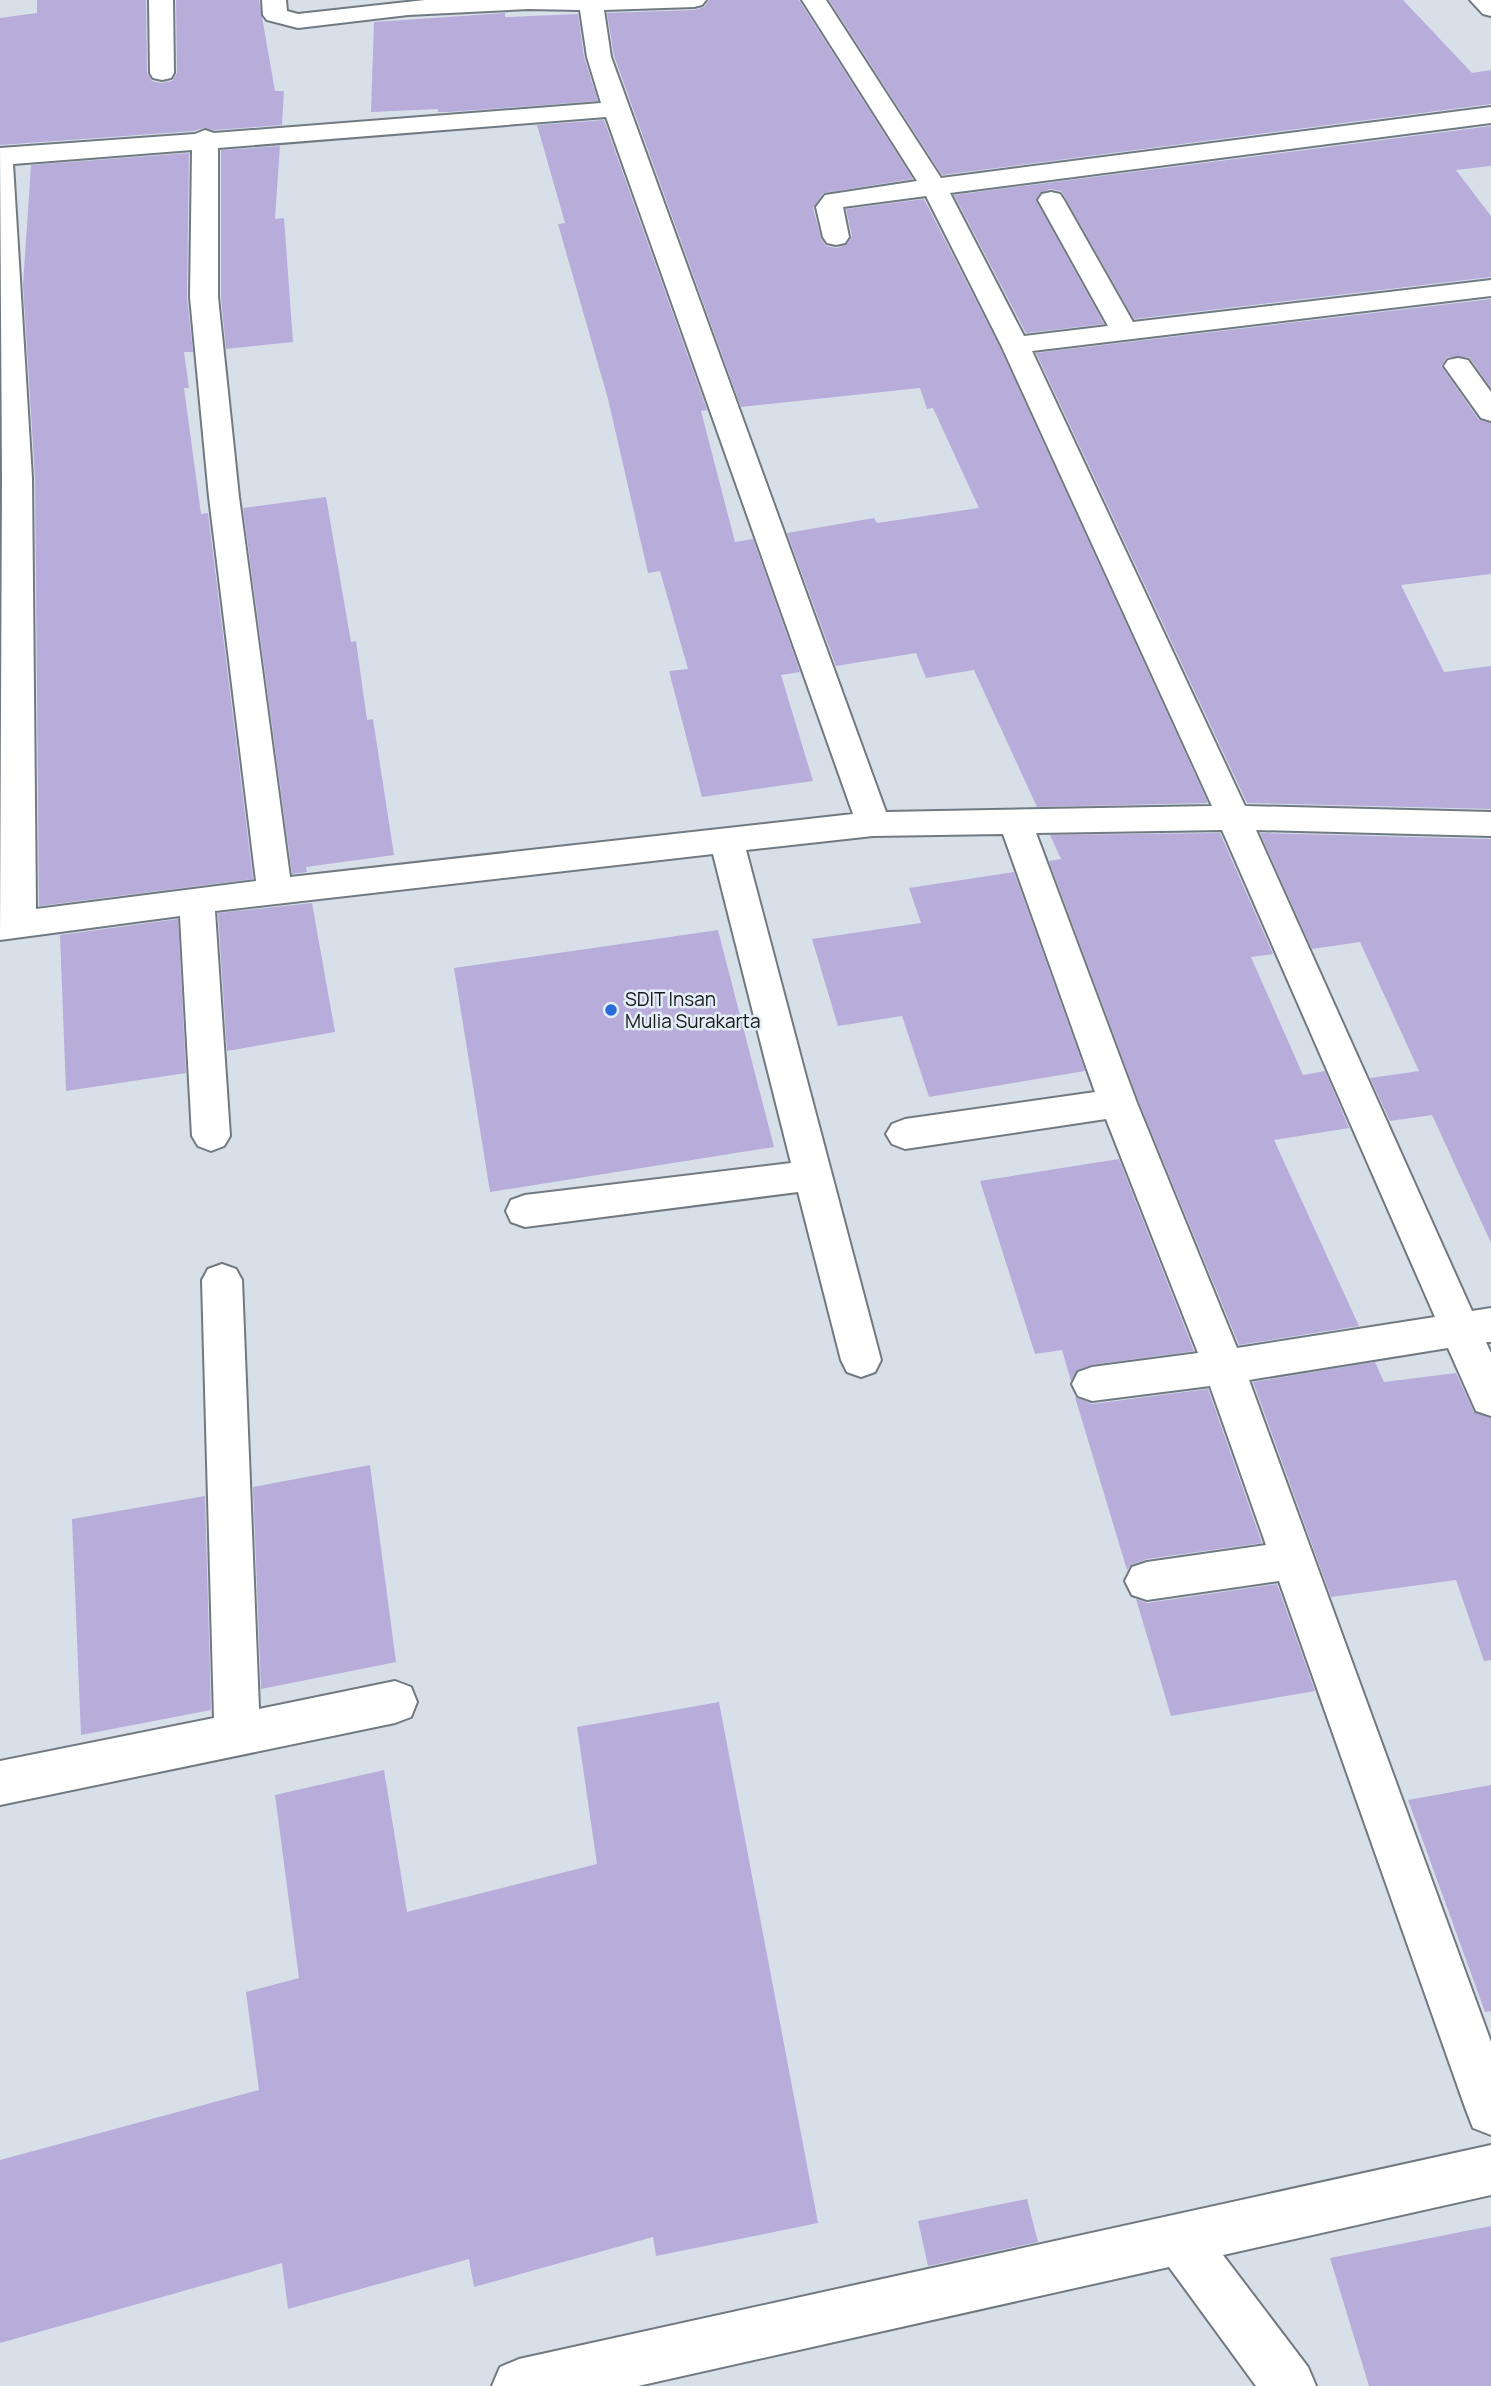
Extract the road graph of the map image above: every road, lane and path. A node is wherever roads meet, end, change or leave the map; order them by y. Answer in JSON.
{"nodes":[{"id":1,"x":162,"y":0,"type":"edge"},
{"id":2,"x":274,"y":0,"type":"edge"},
{"id":3,"x":694,"y":0,"type":"edge"},
{"id":4,"x":814,"y":0,"type":"edge"},
{"id":5,"x":1482,"y":0,"type":"edge"},
{"id":6,"x":591,"y":4,"type":"junction"},
{"id":7,"x":1491,"y":9,"type":"edge"},
{"id":8,"x":162,"y":73,"type":"dead end"},
{"id":9,"x":616,"y":109,"type":"junction"},
{"id":10,"x":1491,"y":115,"type":"edge"},
{"id":11,"x":205,"y":138,"type":"junction"},
{"id":12,"x":0,"y":157,"type":"edge"},
{"id":13,"x":935,"y":189,"type":"junction"},
{"id":14,"x":1051,"y":200,"type":"dead end"},
{"id":15,"x":836,"y":237,"type":"dead end"},
{"id":16,"x":1491,"y":288,"type":"edge"},
{"id":17,"x":1125,"y":332,"type":"junction"},
{"id":18,"x":1015,"y":345,"type":"junction"},
{"id":19,"x":1458,"y":366,"type":"dead end"},
{"id":20,"x":1491,"y":412,"type":"edge"},
{"id":21,"x":1234,"y":818,"type":"junction"},
{"id":22,"x":1015,"y":821,"type":"junction"},
{"id":23,"x":873,"y":824,"type":"junction"},
{"id":24,"x":1491,"y":824,"type":"edge"},
{"id":25,"x":726,"y":839,"type":"junction"},
{"id":26,"x":275,"y":891,"type":"junction"},
{"id":27,"x":197,"y":902,"type":"junction"},
{"id":28,"x":9,"y":926,"type":"edge"},
{"id":29,"x":1118,"y":1104,"type":"junction"},
{"id":30,"x":905,"y":1134,"type":"dead end"},
{"id":31,"x":211,"y":1136,"type":"dead end"},
{"id":32,"x":814,"y":1175,"type":"junction"},
{"id":33,"x":525,"y":1211,"type":"dead end"},
{"id":34,"x":222,"y":1280,"type":"dead end"},
{"id":35,"x":1476,"y":1328,"type":"edge"},
{"id":36,"x":861,"y":1360,"type":"dead end"},
{"id":37,"x":1224,"y":1367,"type":"junction"},
{"id":38,"x":1092,"y":1384,"type":"dead end"},
{"id":39,"x":1491,"y":1399,"type":"edge"},
{"id":40,"x":1293,"y":1560,"type":"junction"},
{"id":41,"x":1147,"y":1581,"type":"dead end"},
{"id":42,"x":395,"y":1702,"type":"dead end"},
{"id":43,"x":237,"y":1736,"type":"junction"},
{"id":44,"x":0,"y":1783,"type":"edge"},
{"id":45,"x":1491,"y":2110,"type":"edge"},
{"id":46,"x":1491,"y":2170,"type":"edge"},
{"id":47,"x":1180,"y":2241,"type":"junction"},
{"id":48,"x":519,"y":2386,"type":"edge"},
{"id":49,"x":1289,"y":2386,"type":"edge"}],
"edges":[{"from":1,"to":8,"type":"street"},
{"from":2,"to":6,"type":"street"},
{"from":3,"to":6,"type":"street"},
{"from":4,"to":13,"type":"street"},
{"from":5,"to":7,"type":"street"},
{"from":6,"to":9,"type":"street"},
{"from":9,"to":11,"type":"street"},
{"from":9,"to":23,"type":"street"},
{"from":10,"to":13,"type":"street"},
{"from":11,"to":12,"type":"street"},
{"from":11,"to":26,"type":"street"},
{"from":12,"to":28,"type":"street"},
{"from":13,"to":15,"type":"street"},
{"from":13,"to":18,"type":"street"},
{"from":14,"to":17,"type":"street"},
{"from":16,"to":17,"type":"street"},
{"from":17,"to":18,"type":"street"},
{"from":18,"to":21,"type":"street"},
{"from":19,"to":20,"type":"street"},
{"from":21,"to":22,"type":"street"},
{"from":21,"to":24,"type":"street"},
{"from":21,"to":35,"type":"street"},
{"from":22,"to":23,"type":"street"},
{"from":22,"to":29,"type":"street"},
{"from":23,"to":25,"type":"street"},
{"from":25,"to":26,"type":"street"},
{"from":25,"to":32,"type":"street"},
{"from":26,"to":27,"type":"street"},
{"from":27,"to":28,"type":"street"},
{"from":27,"to":31,"type":"street"},
{"from":29,"to":30,"type":"street"},
{"from":29,"to":37,"type":"street"},
{"from":32,"to":33,"type":"street"},
{"from":32,"to":36,"type":"street"},
{"from":34,"to":43,"type":"street"},
{"from":35,"to":37,"type":"street"},
{"from":35,"to":39,"type":"street"},
{"from":37,"to":38,"type":"street"},
{"from":37,"to":40,"type":"street"},
{"from":40,"to":41,"type":"street"},
{"from":40,"to":45,"type":"street"},
{"from":42,"to":43,"type":"street"},
{"from":43,"to":44,"type":"street"},
{"from":46,"to":47,"type":"street"},
{"from":47,"to":48,"type":"street"},
{"from":47,"to":49,"type":"street"}]}
